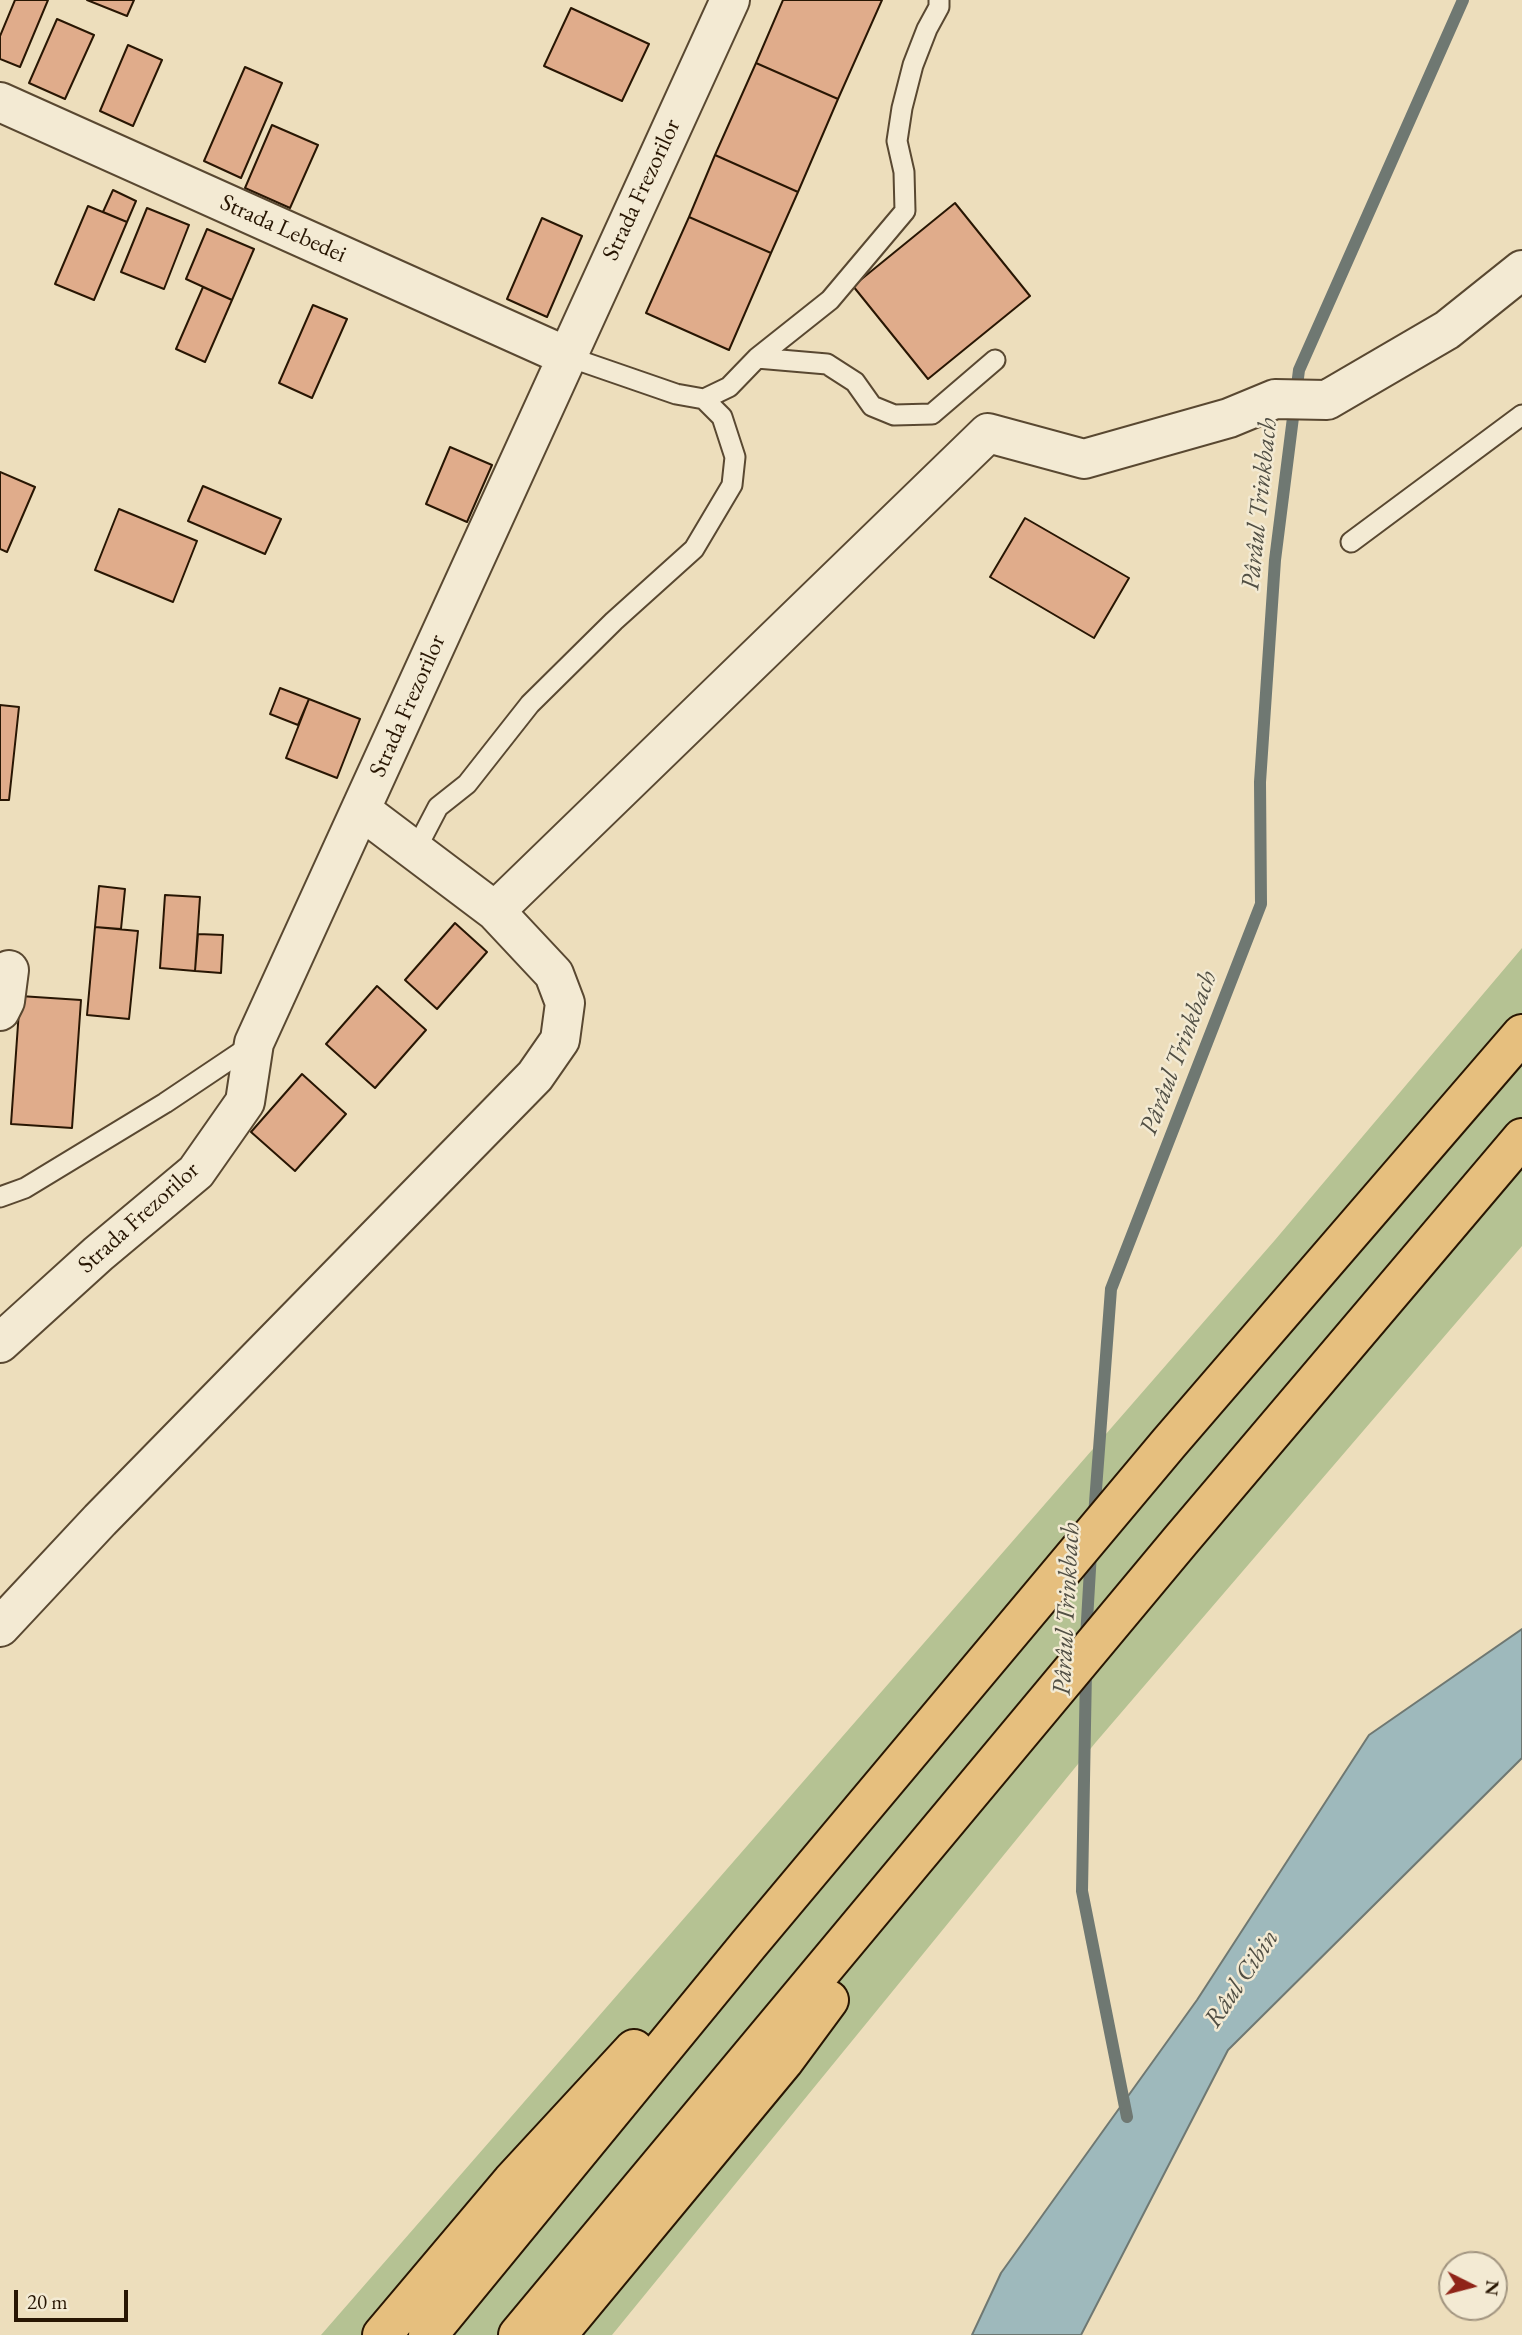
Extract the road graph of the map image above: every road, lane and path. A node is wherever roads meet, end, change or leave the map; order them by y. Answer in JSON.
{"nodes":[{"id":1,"x":730,"y":0,"type":"edge"},
{"id":2,"x":939,"y":0,"type":"edge"},
{"id":3,"x":0,"y":102,"type":"edge"},
{"id":4,"x":1522,"y":270,"type":"edge"},
{"id":5,"x":566,"y":356,"type":"junction"},
{"id":6,"x":757,"y":358,"type":"junction"},
{"id":7,"x":995,"y":360,"type":"dead end"},
{"id":8,"x":704,"y":399,"type":"junction"},
{"id":9,"x":1522,"y":415,"type":"edge"},
{"id":10,"x":1351,"y":542,"type":"dead end"},
{"id":11,"x":361,"y":810,"type":"junction"},
{"id":12,"x":415,"y":851,"type":"junction"},
{"id":13,"x":495,"y":911,"type":"junction"},
{"id":14,"x":9,"y":970,"type":"dead end"},
{"id":15,"x":0,"y":1011,"type":"edge"},
{"id":16,"x":1522,"y":1034,"type":"edge"},
{"id":17,"x":254,"y":1043,"type":"junction"},
{"id":18,"x":1522,"y":1138,"type":"edge"},
{"id":19,"x":0,"y":1197,"type":"edge"},
{"id":20,"x":0,"y":1343,"type":"edge"},
{"id":21,"x":0,"y":1627,"type":"edge"},
{"id":22,"x":923,"y":1851,"type":"junction"},
{"id":23,"x":749,"y":1944,"type":"junction"},
{"id":24,"x":382,"y":2335,"type":"edge"},
{"id":25,"x":428,"y":2335,"type":"edge"},
{"id":26,"x":518,"y":2335,"type":"edge"},
{"id":27,"x":557,"y":2335,"type":"edge"}],
"edges":[{"from":1,"to":5,"type":"street","name":"Strada Frezorilor"},
{"from":2,"to":6,"type":"lane"},
{"from":3,"to":5,"type":"street","name":"Strada Lebedei"},
{"from":4,"to":13,"type":"street"},
{"from":5,"to":8,"type":"lane"},
{"from":5,"to":11,"type":"street","name":"Strada Frezorilor"},
{"from":6,"to":7,"type":"lane"},
{"from":6,"to":8,"type":"lane"},
{"from":8,"to":12,"type":"lane"},
{"from":9,"to":10,"type":"lane"},
{"from":11,"to":12,"type":"street"},
{"from":11,"to":17,"type":"street","name":"Strada Frezorilor"},
{"from":12,"to":13,"type":"street"},
{"from":13,"to":21,"type":"street"},
{"from":14,"to":15,"type":"street"},
{"from":16,"to":23,"type":"highway"},
{"from":17,"to":19,"type":"lane"},
{"from":17,"to":20,"type":"street","name":"Strada Frezorilor"},
{"from":18,"to":22,"type":"highway"},
{"from":22,"to":26,"type":"highway"},
{"from":22,"to":27,"type":"highway"},
{"from":23,"to":24,"type":"highway"},
{"from":23,"to":25,"type":"highway"}]}
